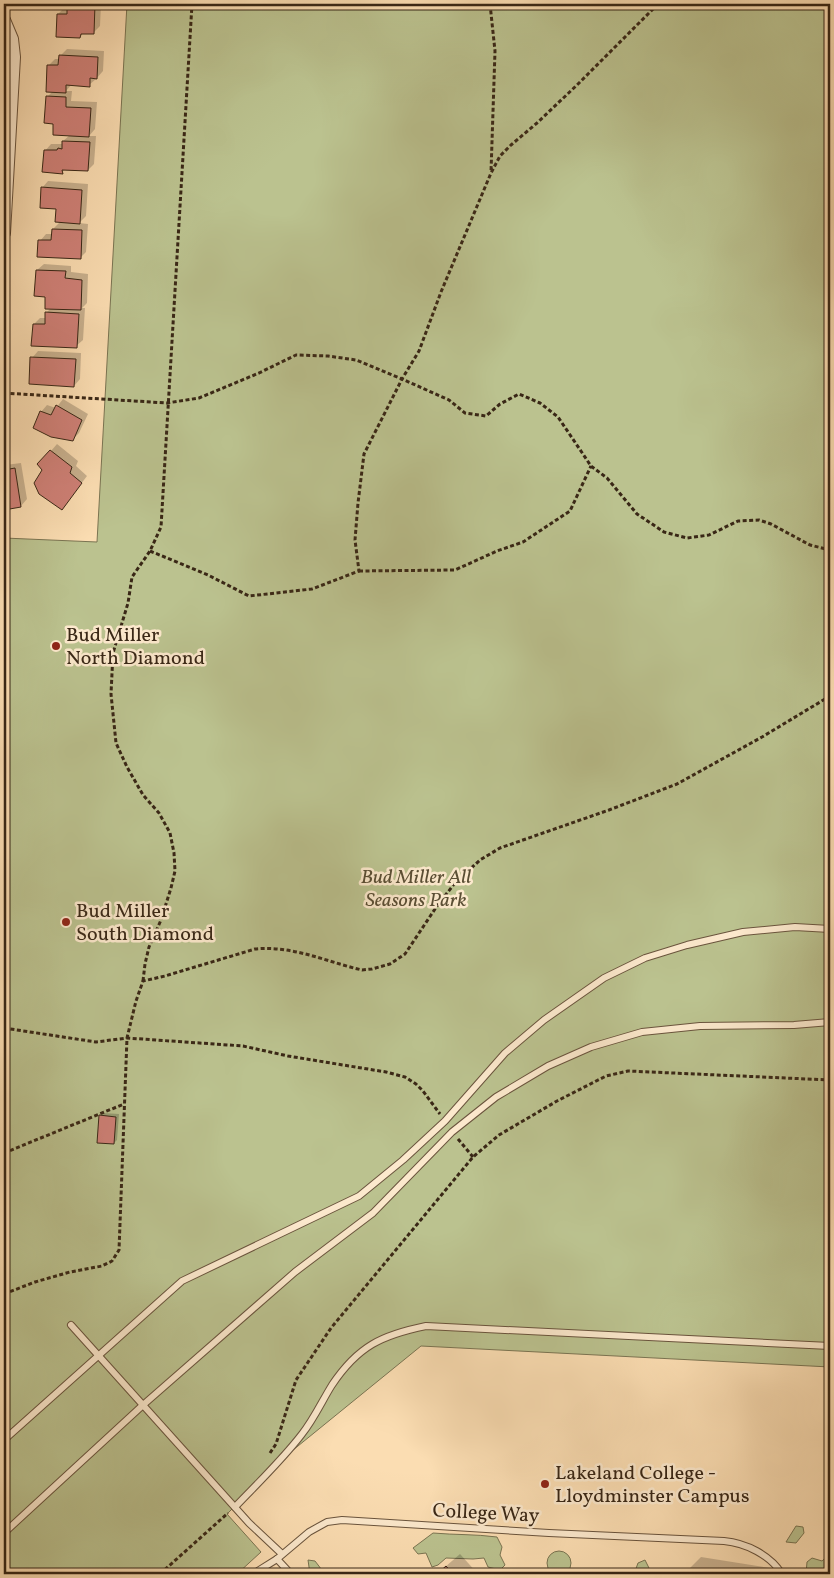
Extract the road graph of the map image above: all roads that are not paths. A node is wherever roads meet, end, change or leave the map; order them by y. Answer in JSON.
{"nodes":[{"id":1,"x":4,"y":20,"type":"edge"},
{"id":2,"x":4,"y":233,"type":"edge"},
{"id":3,"x":830,"y":929,"type":"edge"},
{"id":4,"x":830,"y":1022,"type":"edge"},
{"id":5,"x":71,"y":1325,"type":"dead end"},
{"id":6,"x":830,"y":1346,"type":"edge"},
{"id":7,"x":98,"y":1354,"type":"junction"},
{"id":8,"x":143,"y":1404,"type":"junction"},
{"id":9,"x":4,"y":1440,"type":"edge"},
{"id":10,"x":235,"y":1507,"type":"junction"},
{"id":11,"x":4,"y":1533,"type":"edge"},
{"id":12,"x":280,"y":1557,"type":"junction"},
{"id":13,"x":253,"y":1574,"type":"edge"},
{"id":14,"x":291,"y":1574,"type":"edge"},
{"id":15,"x":782,"y":1574,"type":"edge"}],
"edges":[{"from":1,"to":2,"type":"street"},
{"from":3,"to":7,"type":"lane"},
{"from":4,"to":8,"type":"lane"},
{"from":5,"to":7,"type":"lane"},
{"from":6,"to":10,"type":"lane"},
{"from":7,"to":8,"type":"lane"},
{"from":7,"to":9,"type":"lane"},
{"from":8,"to":10,"type":"lane"},
{"from":8,"to":11,"type":"lane"},
{"from":10,"to":12,"type":"lane"},
{"from":12,"to":13,"type":"lane","name":"College Way"},
{"from":12,"to":14,"type":"lane"},
{"from":12,"to":15,"type":"lane","name":"College Way"}]}
